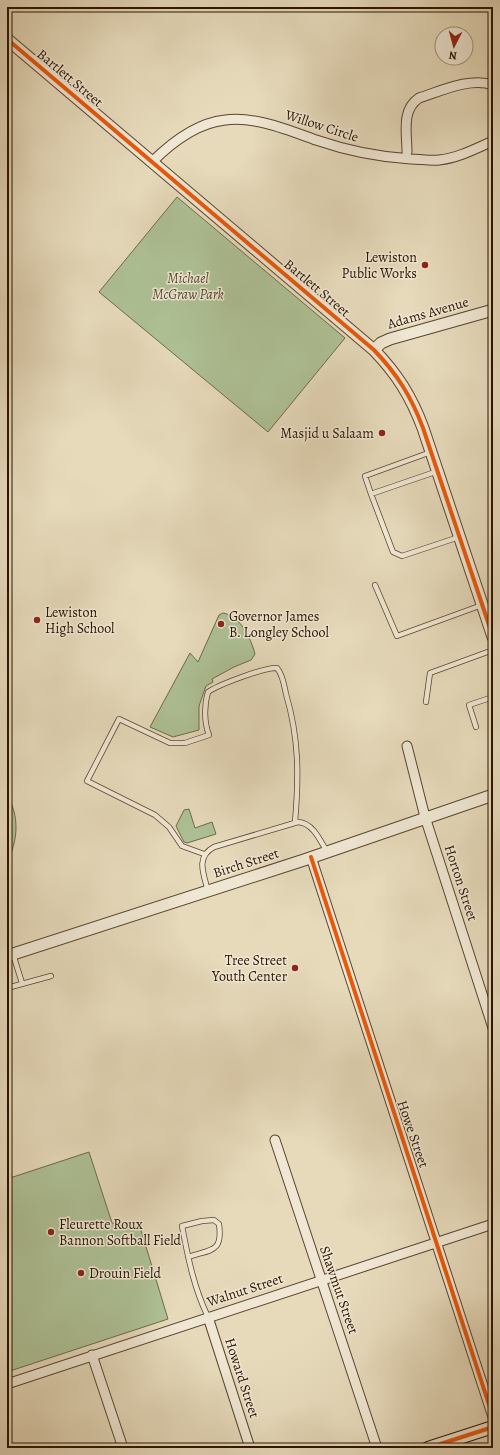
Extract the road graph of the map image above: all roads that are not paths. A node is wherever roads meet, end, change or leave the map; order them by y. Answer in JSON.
{"nodes":[{"id":1,"x":7,"y":39,"type":"edge"},
{"id":2,"x":493,"y":85,"type":"edge"},
{"id":3,"x":493,"y":140,"type":"edge"},
{"id":4,"x":406,"y":152,"type":"dead end"},
{"id":5,"x":152,"y":162,"type":"junction"},
{"id":6,"x":493,"y":310,"type":"edge"},
{"id":7,"x":374,"y":350,"type":"junction"},
{"id":8,"x":431,"y":452,"type":"junction"},
{"id":9,"x":438,"y":471,"type":"junction"},
{"id":10,"x":371,"y":494,"type":"junction"},
{"id":11,"x":459,"y":537,"type":"junction"},
{"id":12,"x":376,"y":585,"type":"dead end"},
{"id":13,"x":482,"y":605,"type":"junction"},
{"id":14,"x":493,"y":637,"type":"edge"},
{"id":15,"x":493,"y":650,"type":"edge"},
{"id":16,"x":493,"y":697,"type":"edge"},
{"id":17,"x":426,"y":702,"type":"dead end"},
{"id":18,"x":476,"y":727,"type":"dead end"},
{"id":19,"x":407,"y":746,"type":"dead end"},
{"id":20,"x":493,"y":795,"type":"edge"},
{"id":21,"x":425,"y":817,"type":"junction"},
{"id":22,"x":295,"y":822,"type":"junction"},
{"id":23,"x":327,"y":852,"type":"junction"},
{"id":24,"x":204,"y":854,"type":"junction"},
{"id":25,"x":312,"y":857,"type":"junction"},
{"id":26,"x":208,"y":891,"type":"junction"},
{"id":27,"x":10,"y":955,"type":"edge"},
{"id":28,"x":51,"y":976,"type":"dead end"},
{"id":29,"x":22,"y":983,"type":"junction"},
{"id":30,"x":7,"y":988,"type":"edge"},
{"id":31,"x":493,"y":1028,"type":"edge"},
{"id":32,"x":275,"y":1140,"type":"dead end"},
{"id":33,"x":492,"y":1226,"type":"edge"},
{"id":34,"x":437,"y":1242,"type":"junction"},
{"id":35,"x":188,"y":1257,"type":"junction"},
{"id":36,"x":322,"y":1280,"type":"junction"},
{"id":37,"x":208,"y":1317,"type":"junction"},
{"id":38,"x":92,"y":1355,"type":"junction"},
{"id":39,"x":7,"y":1384,"type":"edge"},
{"id":40,"x":493,"y":1417,"type":"edge"},
{"id":41,"x":493,"y":1427,"type":"edge"},
{"id":42,"x":123,"y":1448,"type":"edge"},
{"id":43,"x":250,"y":1448,"type":"edge"},
{"id":44,"x":377,"y":1448,"type":"edge"},
{"id":45,"x":428,"y":1448,"type":"edge"}],
"edges":[{"from":1,"to":5,"type":"street","name":"Bartlett Street"},
{"from":2,"to":4,"type":"street"},
{"from":3,"to":5,"type":"street","name":"Willow Circle"},
{"from":5,"to":7,"type":"street","name":"Bartlett Street"},
{"from":6,"to":7,"type":"street","name":"Adams Avenue"},
{"from":7,"to":8,"type":"street","name":"Bartlett Street"},
{"from":8,"to":9,"type":"street","name":"Bartlett Street"},
{"from":8,"to":10,"type":"lane"},
{"from":9,"to":10,"type":"lane"},
{"from":9,"to":11,"type":"street","name":"Bartlett Street"},
{"from":10,"to":11,"type":"lane"},
{"from":11,"to":13,"type":"street","name":"Bartlett Street"},
{"from":12,"to":13,"type":"lane"},
{"from":13,"to":14,"type":"street","name":"Bartlett Street"},
{"from":15,"to":17,"type":"lane"},
{"from":16,"to":18,"type":"lane"},
{"from":19,"to":21,"type":"street","name":"Horton Street"},
{"from":20,"to":21,"type":"street","name":"Birch Street"},
{"from":21,"to":23,"type":"street","name":"Birch Street"},
{"from":21,"to":31,"type":"street","name":"Horton Street"},
{"from":22,"to":23,"type":"lane"},
{"from":22,"to":24,"type":"lane"},
{"from":22,"to":24,"type":"lane"},
{"from":23,"to":25,"type":"street","name":"Birch Street"},
{"from":24,"to":26,"type":"lane"},
{"from":25,"to":26,"type":"street","name":"Birch Street"},
{"from":25,"to":34,"type":"street","name":"Howe Street"},
{"from":26,"to":27,"type":"street","name":"Birch Street"},
{"from":27,"to":29,"type":"lane"},
{"from":28,"to":29,"type":"lane"},
{"from":29,"to":30,"type":"lane"},
{"from":32,"to":36,"type":"street","name":"Shawmut Street"},
{"from":33,"to":34,"type":"street","name":"Walnut Street"},
{"from":34,"to":36,"type":"street","name":"Walnut Street"},
{"from":34,"to":40,"type":"street","name":"Howe Street"},
{"from":35,"to":35,"type":"lane"},
{"from":35,"to":37,"type":"lane"},
{"from":36,"to":37,"type":"street","name":"Walnut Street"},
{"from":36,"to":44,"type":"street","name":"Shawmut Street"},
{"from":37,"to":38,"type":"street","name":"Walnut Street"},
{"from":37,"to":43,"type":"street","name":"Howard Street"},
{"from":38,"to":39,"type":"street","name":"Walnut Street"},
{"from":38,"to":42,"type":"street"},
{"from":41,"to":45,"type":"main road"}]}
